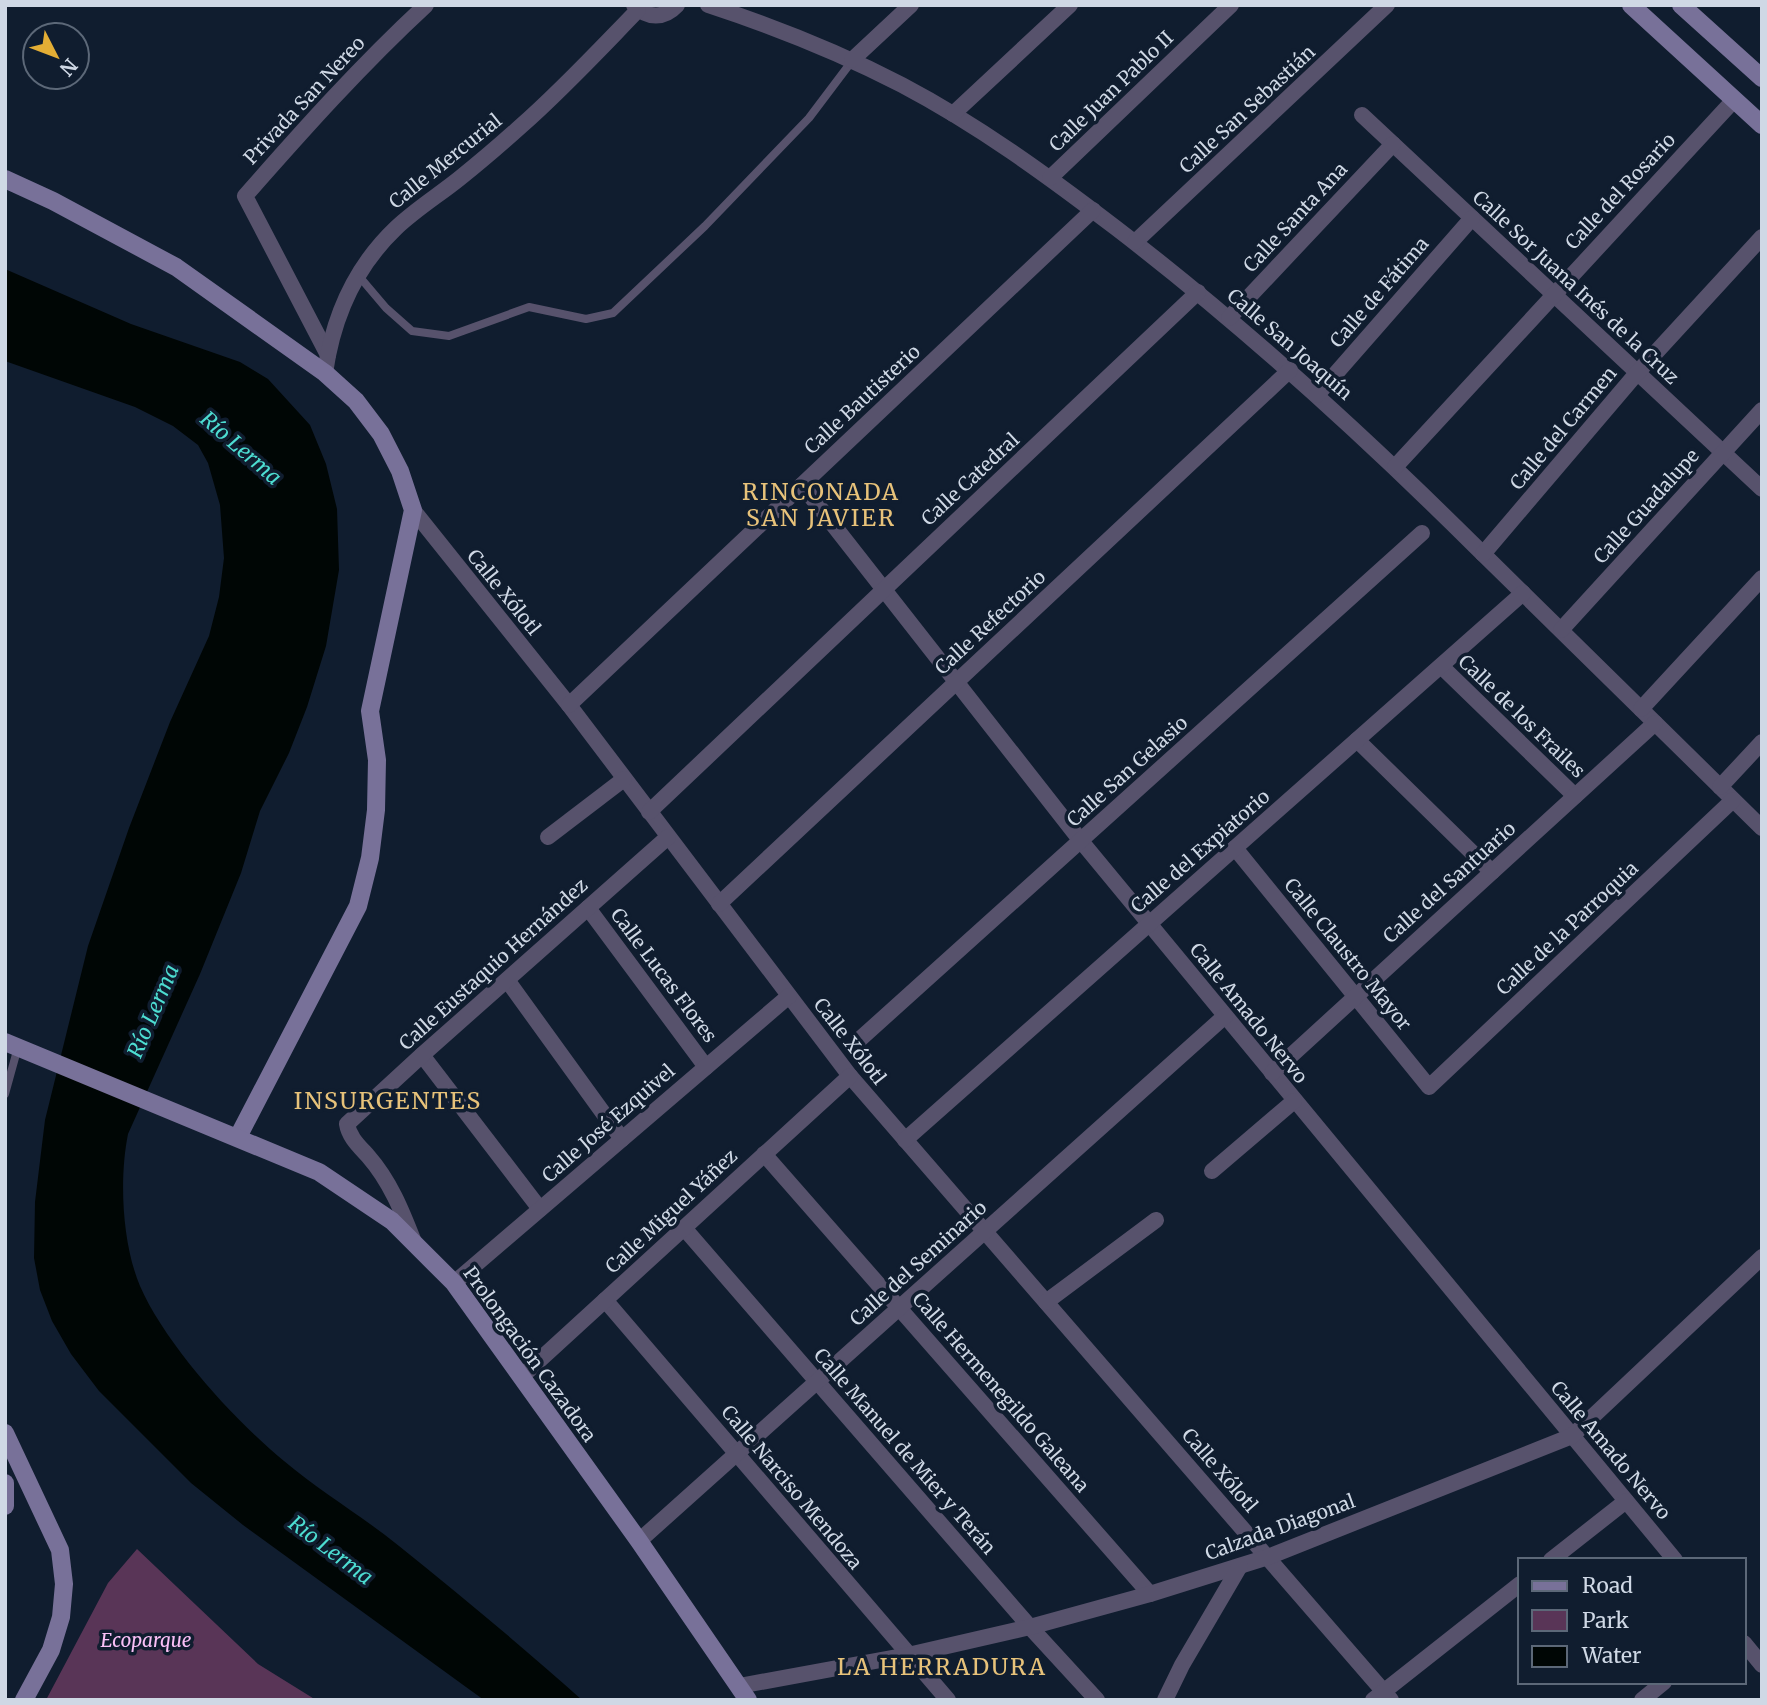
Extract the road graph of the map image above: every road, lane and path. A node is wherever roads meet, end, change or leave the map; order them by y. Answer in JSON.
{"nodes":[{"id":1,"x":426,"y":5,"type":"edge"},
{"id":2,"x":677,"y":5,"type":"edge"},
{"id":3,"x":708,"y":5,"type":"edge"},
{"id":4,"x":911,"y":5,"type":"edge"},
{"id":5,"x":1070,"y":5,"type":"edge"},
{"id":6,"x":1231,"y":5,"type":"edge"},
{"id":7,"x":1387,"y":5,"type":"edge"},
{"id":8,"x":1631,"y":5,"type":"edge"},
{"id":9,"x":1681,"y":5,"type":"edge"},
{"id":10,"x":636,"y":7,"type":"edge"},
{"id":11,"x":852,"y":61,"type":"junction"},
{"id":12,"x":1762,"y":78,"type":"edge"},
{"id":13,"x":1734,"y":100,"type":"junction"},
{"id":14,"x":953,"y":114,"type":"junction"},
{"id":15,"x":1362,"y":115,"type":"dead end"},
{"id":16,"x":1762,"y":125,"type":"edge"},
{"id":17,"x":1393,"y":144,"type":"junction"},
{"id":18,"x":1050,"y":178,"type":"junction"},
{"id":19,"x":5,"y":179,"type":"edge"},
{"id":20,"x":1093,"y":210,"type":"junction"},
{"id":21,"x":1472,"y":218,"type":"junction"},
{"id":22,"x":1762,"y":237,"type":"edge"},
{"id":23,"x":1135,"y":242,"type":"junction"},
{"id":24,"x":358,"y":275,"type":"junction"},
{"id":25,"x":1198,"y":292,"type":"junction"},
{"id":26,"x":1553,"y":294,"type":"junction"},
{"id":27,"x":1229,"y":318,"type":"junction"},
{"id":28,"x":327,"y":364,"type":"junction"},
{"id":29,"x":1290,"y":370,"type":"junction"},
{"id":30,"x":1637,"y":373,"type":"junction"},
{"id":31,"x":1317,"y":395,"type":"junction"},
{"id":32,"x":1762,"y":410,"type":"edge"},
{"id":33,"x":1723,"y":453,"type":"junction"},
{"id":34,"x":1395,"y":467,"type":"junction"},
{"id":35,"x":802,"y":485,"type":"junction"},
{"id":36,"x":1762,"y":489,"type":"edge"},
{"id":37,"x":412,"y":510,"type":"junction"},
{"id":38,"x":1422,"y":533,"type":"dead end"},
{"id":39,"x":1483,"y":554,"type":"junction"},
{"id":40,"x":1762,"y":578,"type":"edge"},
{"id":41,"x":884,"y":590,"type":"junction"},
{"id":42,"x":1523,"y":593,"type":"junction"},
{"id":43,"x":1561,"y":630,"type":"junction"},
{"id":44,"x":1441,"y":666,"type":"junction"},
{"id":45,"x":956,"y":682,"type":"junction"},
{"id":46,"x":569,"y":705,"type":"junction"},
{"id":47,"x":1641,"y":709,"type":"junction"},
{"id":48,"x":1655,"y":723,"type":"junction"},
{"id":49,"x":1357,"y":740,"type":"junction"},
{"id":50,"x":1762,"y":742,"type":"edge"},
{"id":51,"x":624,"y":779,"type":"junction"},
{"id":52,"x":1720,"y":787,"type":"junction"},
{"id":53,"x":1575,"y":796,"type":"junction"},
{"id":54,"x":1733,"y":800,"type":"junction"},
{"id":55,"x":649,"y":812,"type":"junction"},
{"id":56,"x":1762,"y":828,"type":"edge"},
{"id":57,"x":548,"y":836,"type":"dead end"},
{"id":58,"x":668,"y":836,"type":"junction"},
{"id":59,"x":1081,"y":841,"type":"junction"},
{"id":60,"x":1235,"y":848,"type":"junction"},
{"id":61,"x":1492,"y":872,"type":"junction"},
{"id":62,"x":719,"y":904,"type":"junction"},
{"id":63,"x":588,"y":908,"type":"junction"},
{"id":64,"x":1149,"y":924,"type":"junction"},
{"id":65,"x":507,"y":980,"type":"junction"},
{"id":66,"x":789,"y":996,"type":"junction"},
{"id":67,"x":1355,"y":996,"type":"junction"},
{"id":68,"x":1225,"y":1016,"type":"junction"},
{"id":69,"x":859,"y":1040,"type":"dead end"},
{"id":70,"x":17,"y":1047,"type":"edge"},
{"id":71,"x":422,"y":1055,"type":"junction"},
{"id":72,"x":706,"y":1067,"type":"junction"},
{"id":73,"x":1272,"y":1073,"type":"junction"},
{"id":74,"x":849,"y":1076,"type":"junction"},
{"id":75,"x":1429,"y":1087,"type":"joint"},
{"id":76,"x":5,"y":1094,"type":"edge"},
{"id":77,"x":1294,"y":1101,"type":"junction"},
{"id":78,"x":238,"y":1137,"type":"junction"},
{"id":79,"x":622,"y":1139,"type":"junction"},
{"id":80,"x":905,"y":1140,"type":"junction"},
{"id":81,"x":764,"y":1154,"type":"junction"},
{"id":82,"x":1212,"y":1171,"type":"dead end"},
{"id":83,"x":540,"y":1209,"type":"junction"},
{"id":84,"x":1156,"y":1220,"type":"dead end"},
{"id":85,"x":684,"y":1228,"type":"junction"},
{"id":86,"x":985,"y":1231,"type":"junction"},
{"id":87,"x":415,"y":1243,"type":"junction"},
{"id":88,"x":1762,"y":1257,"type":"edge"},
{"id":89,"x":454,"y":1283,"type":"junction"},
{"id":90,"x":605,"y":1300,"type":"junction"},
{"id":91,"x":1046,"y":1302,"type":"junction"},
{"id":92,"x":899,"y":1308,"type":"junction"},
{"id":93,"x":521,"y":1377,"type":"junction"},
{"id":94,"x":817,"y":1381,"type":"junction"},
{"id":95,"x":5,"y":1433,"type":"edge"},
{"id":96,"x":1572,"y":1436,"type":"junction"},
{"id":97,"x":737,"y":1453,"type":"junction"},
{"id":98,"x":5,"y":1483,"type":"edge"},
{"id":99,"x":1626,"y":1501,"type":"junction"},
{"id":100,"x":5,"y":1506,"type":"edge"},
{"id":101,"x":639,"y":1541,"type":"junction"},
{"id":102,"x":1268,"y":1557,"type":"junction"},
{"id":103,"x":1554,"y":1558,"type":"edge"},
{"id":104,"x":1673,"y":1558,"type":"edge"},
{"id":105,"x":1240,"y":1566,"type":"junction"},
{"id":106,"x":1518,"y":1586,"type":"edge"},
{"id":107,"x":1150,"y":1594,"type":"junction"},
{"id":108,"x":1030,"y":1627,"type":"junction"},
{"id":109,"x":1746,"y":1645,"type":"edge"},
{"id":110,"x":908,"y":1655,"type":"junction"},
{"id":111,"x":1762,"y":1665,"type":"edge"},
{"id":112,"x":1662,"y":1684,"type":"edge"},
{"id":113,"x":743,"y":1693,"type":"edge"},
{"id":114,"x":1383,"y":1697,"type":"edge"},
{"id":115,"x":24,"y":1700,"type":"edge"},
{"id":116,"x":948,"y":1700,"type":"edge"},
{"id":117,"x":1097,"y":1700,"type":"edge"},
{"id":118,"x":1165,"y":1700,"type":"edge"},
{"id":119,"x":1642,"y":1700,"type":"edge"}],
"edges":[{"from":1,"to":28,"type":"street","name":"Privada San Nereo"},
{"from":2,"to":10,"type":"street"},
{"from":3,"to":11,"type":"street","name":"Calle San Joaquín"},
{"from":4,"to":11,"type":"street"},
{"from":5,"to":14,"type":"street"},
{"from":6,"to":18,"type":"street","name":"Calle Juan Pablo II"},
{"from":7,"to":23,"type":"street","name":"Calle San Sebastián"},
{"from":8,"to":13,"type":"street"},
{"from":9,"to":12,"type":"street"},
{"from":10,"to":24,"type":"street","name":"Calle Mercurial"},
{"from":11,"to":14,"type":"street","name":"Calle San Joaquín"},
{"from":11,"to":24,"type":"lane"},
{"from":13,"to":16,"type":"street"},
{"from":13,"to":26,"type":"street","name":"Calle del Rosario"},
{"from":14,"to":18,"type":"street","name":"Calle San Joaquín"},
{"from":15,"to":17,"type":"street","name":"Calle Sor Juana Inés de la Cruz"},
{"from":17,"to":21,"type":"street","name":"Calle Sor Juana Inés de la Cruz"},
{"from":17,"to":27,"type":"street","name":"Calle Santa Ana"},
{"from":18,"to":20,"type":"street","name":"Calle San Joaquín"},
{"from":19,"to":28,"type":"street","name":"Calle Xólotl"},
{"from":20,"to":23,"type":"street","name":"Calle San Joaquín"},
{"from":20,"to":35,"type":"street","name":"Calle Bautisterio"},
{"from":21,"to":26,"type":"street","name":"Calle Sor Juana Inés de la Cruz"},
{"from":21,"to":31,"type":"street","name":"Calle de Fátima"},
{"from":22,"to":30,"type":"street","name":"Calle del Carmen"},
{"from":23,"to":25,"type":"street","name":"Calle San Joaquín"},
{"from":24,"to":28,"type":"street","name":"Calle Mercurial"},
{"from":25,"to":27,"type":"street","name":"Calle San Joaquín"},
{"from":25,"to":41,"type":"street","name":"Calle Catedral"},
{"from":26,"to":30,"type":"street","name":"Calle Sor Juana Inés de la Cruz"},
{"from":26,"to":34,"type":"street","name":"Calle del Rosario"},
{"from":27,"to":29,"type":"street","name":"Calle San Joaquín"},
{"from":28,"to":37,"type":"street","name":"Calle Xólotl"},
{"from":29,"to":31,"type":"street","name":"Calle San Joaquín"},
{"from":29,"to":45,"type":"street","name":"Calle Refectorio"},
{"from":30,"to":33,"type":"street","name":"Calle Sor Juana Inés de la Cruz"},
{"from":30,"to":39,"type":"street","name":"Calle del Carmen"},
{"from":31,"to":34,"type":"street","name":"Calle San Joaquín"},
{"from":32,"to":33,"type":"street","name":"Calle Guadalupe"},
{"from":33,"to":36,"type":"street","name":"Calle Sor Juana Inés de la Cruz"},
{"from":33,"to":43,"type":"street","name":"Calle Guadalupe"},
{"from":34,"to":39,"type":"street","name":"Calle San Joaquín"},
{"from":35,"to":41,"type":"street","name":"Calle Amado Nervo"},
{"from":35,"to":46,"type":"street","name":"Calle Bautisterio"},
{"from":37,"to":46,"type":"street","name":"Calle Xólotl"},
{"from":37,"to":78,"type":"street"},
{"from":38,"to":59,"type":"street","name":"Calle San Gelasio"},
{"from":39,"to":42,"type":"street","name":"Calle San Joaquín"},
{"from":40,"to":47,"type":"street"},
{"from":41,"to":45,"type":"street","name":"Calle Amado Nervo"},
{"from":41,"to":55,"type":"street","name":"Calle Catedral"},
{"from":42,"to":43,"type":"street","name":"Calle San Joaquín"},
{"from":42,"to":44,"type":"street","name":"Calle del Expiatorio"},
{"from":43,"to":47,"type":"street","name":"Calle San Joaquín"},
{"from":44,"to":49,"type":"street","name":"Calle del Expiatorio"},
{"from":44,"to":53,"type":"street","name":"Calle de los Frailes"},
{"from":45,"to":59,"type":"street","name":"Calle Amado Nervo"},
{"from":45,"to":62,"type":"street","name":"Calle Refectorio"},
{"from":46,"to":51,"type":"street","name":"Calle Xólotl"},
{"from":47,"to":48,"type":"street","name":"Calle San Joaquín"},
{"from":48,"to":52,"type":"street","name":"Calle San Joaquín"},
{"from":48,"to":53,"type":"street","name":"Calle del Santuario"},
{"from":49,"to":60,"type":"street","name":"Calle del Expiatorio"},
{"from":49,"to":61,"type":"street"},
{"from":50,"to":52,"type":"street"},
{"from":51,"to":55,"type":"street","name":"Calle Xólotl"},
{"from":51,"to":57,"type":"street"},
{"from":52,"to":54,"type":"street","name":"Calle San Joaquín"},
{"from":53,"to":61,"type":"street","name":"Calle del Santuario"},
{"from":54,"to":56,"type":"street","name":"Calle San Joaquín"},
{"from":54,"to":75,"type":"street","name":"Calle de la Parroquia"},
{"from":55,"to":58,"type":"street","name":"Calle Xólotl"},
{"from":58,"to":62,"type":"street","name":"Calle Xólotl"},
{"from":58,"to":63,"type":"street","name":"Calle Eustaquio Hernández"},
{"from":59,"to":64,"type":"street","name":"Calle Amado Nervo"},
{"from":59,"to":69,"type":"street","name":"Calle San Gelasio"},
{"from":60,"to":64,"type":"street","name":"Calle del Expiatorio"},
{"from":60,"to":67,"type":"street","name":"Calle Claustro Mayor"},
{"from":61,"to":67,"type":"street","name":"Calle del Santuario"},
{"from":62,"to":66,"type":"street","name":"Calle Xólotl"},
{"from":63,"to":65,"type":"street","name":"Calle Eustaquio Hernández"},
{"from":63,"to":72,"type":"street","name":"Calle Lucas Flores"},
{"from":64,"to":68,"type":"street","name":"Calle Amado Nervo"},
{"from":64,"to":80,"type":"street","name":"Calle del Expiatorio"},
{"from":65,"to":71,"type":"street","name":"Calle Eustaquio Hernández"},
{"from":65,"to":79,"type":"street"},
{"from":66,"to":72,"type":"street","name":"Calle José Ezquivel"},
{"from":66,"to":74,"type":"street","name":"Calle Xólotl"},
{"from":67,"to":73,"type":"street","name":"Calle del Santuario"},
{"from":67,"to":75,"type":"street","name":"Calle Claustro Mayor"},
{"from":68,"to":73,"type":"street","name":"Calle Amado Nervo"},
{"from":68,"to":86,"type":"street","name":"Calle del Seminario"},
{"from":70,"to":76,"type":"lane"},
{"from":70,"to":78,"type":"street","name":"Prolongación Cazadora"},
{"from":71,"to":83,"type":"street"},
{"from":71,"to":87,"type":"street","name":"Calle Eustaquio Hernández"},
{"from":72,"to":79,"type":"street","name":"Calle José Ezquivel"},
{"from":73,"to":77,"type":"street","name":"Calle Amado Nervo"},
{"from":74,"to":80,"type":"street","name":"Calle Xólotl"},
{"from":74,"to":81,"type":"street","name":"Calle Miguel Yáñez"},
{"from":77,"to":82,"type":"street"},
{"from":77,"to":96,"type":"street","name":"Calle Amado Nervo"},
{"from":78,"to":87,"type":"street","name":"Prolongación Cazadora"},
{"from":79,"to":83,"type":"street","name":"Calle José Ezquivel"},
{"from":80,"to":86,"type":"street","name":"Calle Xólotl"},
{"from":81,"to":85,"type":"street","name":"Calle Miguel Yáñez"},
{"from":81,"to":92,"type":"street","name":"Calle Hermenegildo Galeana"},
{"from":83,"to":89,"type":"street","name":"Calle José Ezquivel"},
{"from":84,"to":91,"type":"street"},
{"from":85,"to":90,"type":"street","name":"Calle Miguel Yáñez"},
{"from":85,"to":94,"type":"street","name":"Calle Manuel de Mier y Terán"},
{"from":86,"to":91,"type":"street","name":"Calle Xólotl"},
{"from":86,"to":92,"type":"street","name":"Calle del Seminario"},
{"from":87,"to":89,"type":"street","name":"Prolongación Cazadora"},
{"from":88,"to":96,"type":"street","name":"Calzada Diagonal"},
{"from":89,"to":93,"type":"street","name":"Prolongación Cazadora"},
{"from":90,"to":93,"type":"street","name":"Calle Miguel Yáñez"},
{"from":90,"to":97,"type":"street","name":"Calle Narciso Mendoza"},
{"from":91,"to":102,"type":"street","name":"Calle Xólotl"},
{"from":92,"to":94,"type":"street","name":"Calle del Seminario"},
{"from":92,"to":107,"type":"street","name":"Calle Hermenegildo Galeana"},
{"from":93,"to":101,"type":"street","name":"Prolongación Cazadora"},
{"from":94,"to":97,"type":"street","name":"Calle del Seminario"},
{"from":94,"to":108,"type":"street","name":"Calle Manuel de Mier y Terán"},
{"from":95,"to":115,"type":"street"},
{"from":96,"to":99,"type":"street","name":"Calle Amado Nervo"},
{"from":96,"to":102,"type":"street","name":"Calzada Diagonal"},
{"from":97,"to":101,"type":"street","name":"Calle del Seminario"},
{"from":97,"to":110,"type":"street","name":"Calle Narciso Mendoza"},
{"from":98,"to":100,"type":"street"},
{"from":99,"to":103,"type":"street"},
{"from":99,"to":104,"type":"street","name":"Calle Amado Nervo"},
{"from":101,"to":113,"type":"street","name":"Prolongación Cazadora"},
{"from":102,"to":105,"type":"street","name":"Calzada Diagonal"},
{"from":102,"to":114,"type":"street","name":"Calle Xólotl"},
{"from":105,"to":107,"type":"street","name":"Calzada Diagonal"},
{"from":105,"to":118,"type":"street"},
{"from":106,"to":114,"type":"street"},
{"from":107,"to":108,"type":"street","name":"Calzada Diagonal"},
{"from":108,"to":110,"type":"street","name":"Calzada Diagonal"},
{"from":108,"to":117,"type":"street","name":"Calle Manuel de Mier y Terán"},
{"from":109,"to":111,"type":"street"},
{"from":110,"to":113,"type":"street","name":"Calzada Diagonal"},
{"from":110,"to":116,"type":"street","name":"Calle Narciso Mendoza"},
{"from":112,"to":119,"type":"street"}]}
